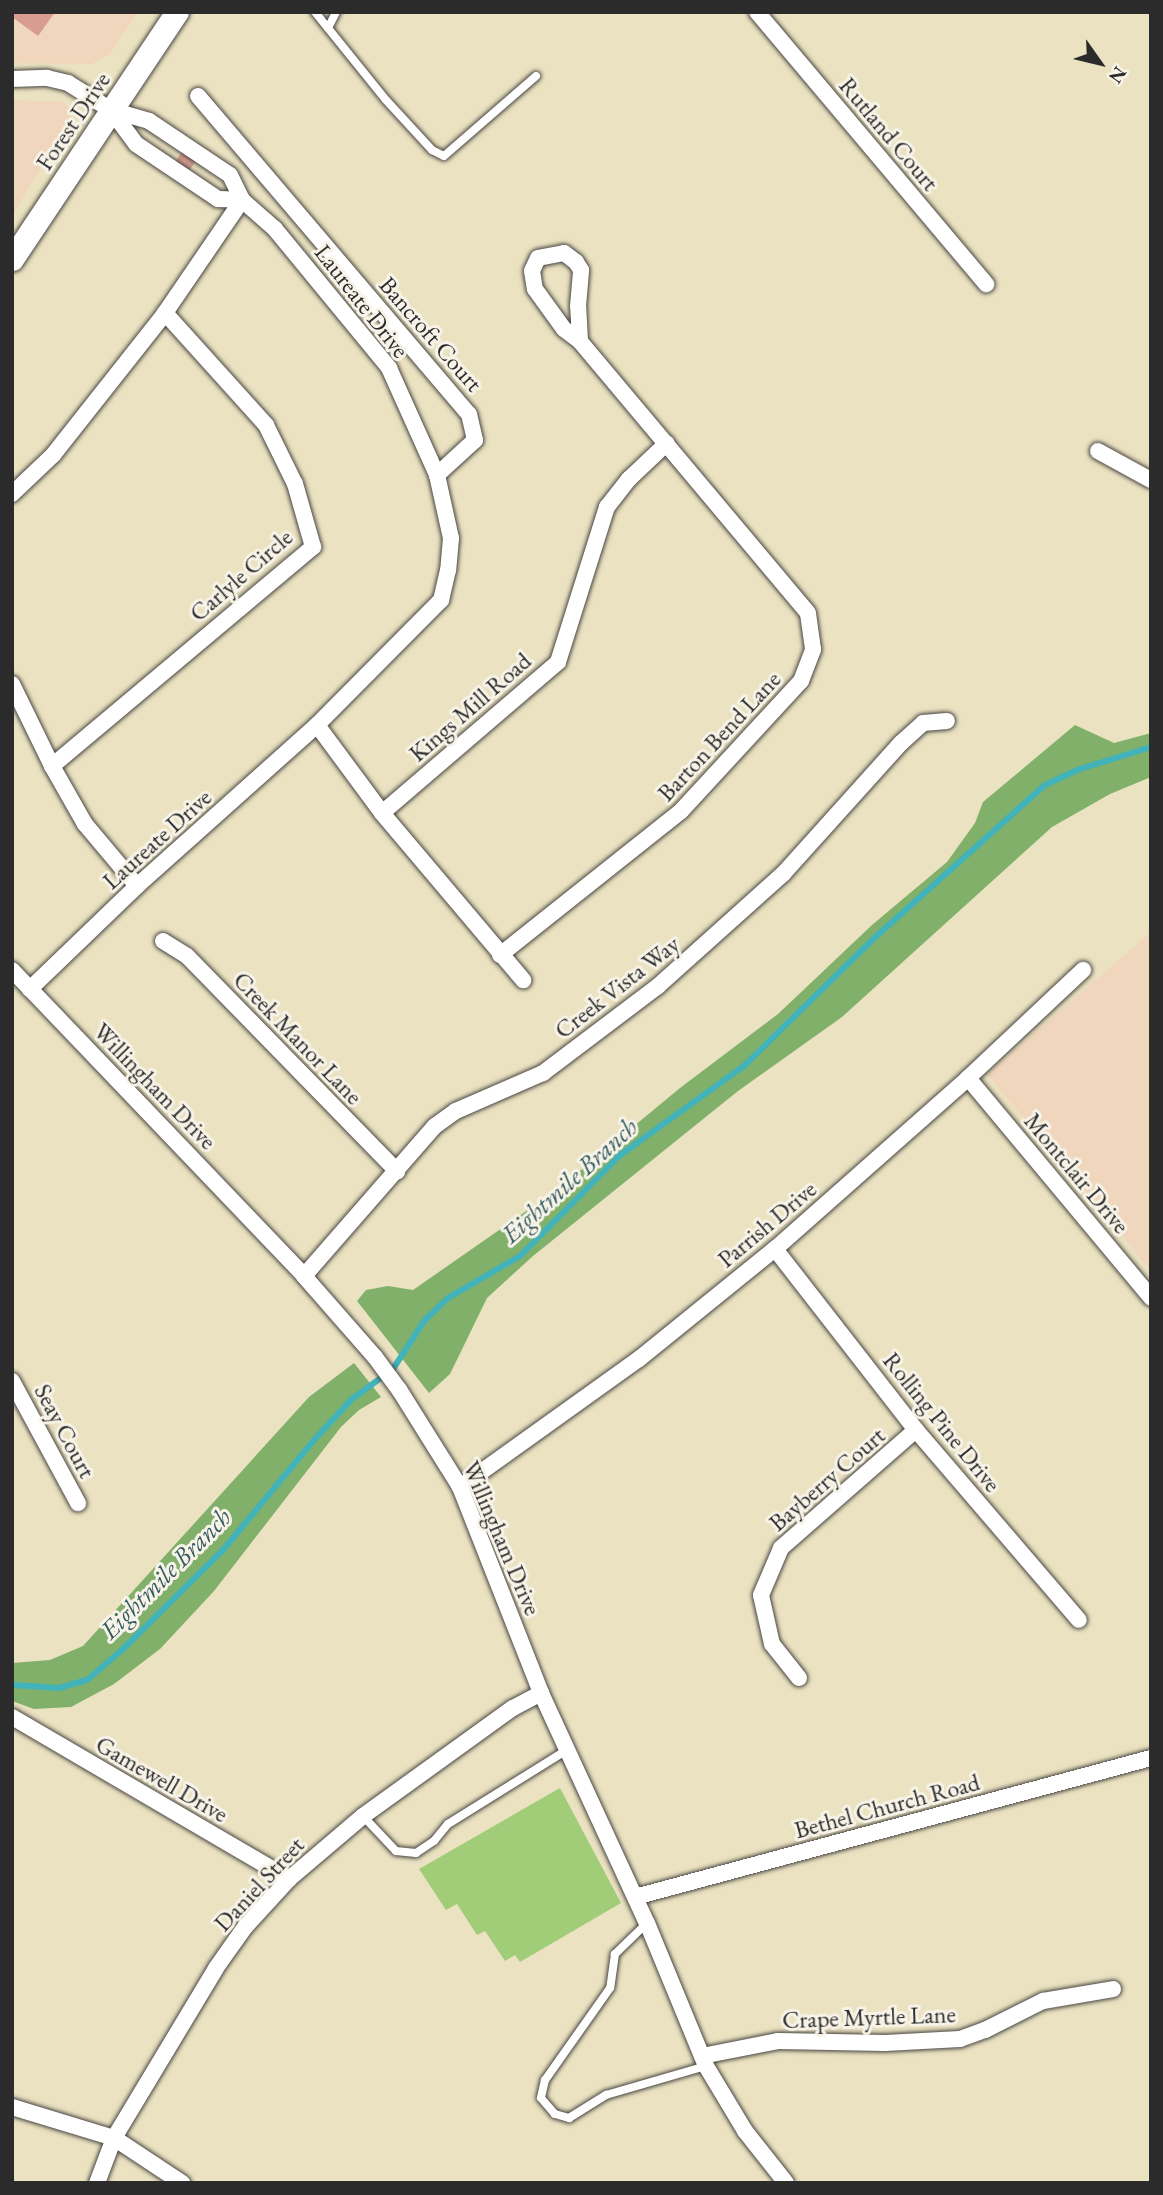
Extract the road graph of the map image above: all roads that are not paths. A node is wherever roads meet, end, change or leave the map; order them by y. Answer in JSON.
{"nodes":[{"id":1,"x":177,"y":12,"type":"edge"},
{"id":2,"x":315,"y":12,"type":"edge"},
{"id":3,"x":336,"y":12,"type":"edge"},
{"id":4,"x":757,"y":12,"type":"edge"},
{"id":5,"x":328,"y":28,"type":"junction"},
{"id":6,"x":536,"y":76,"type":"dead end"},
{"id":7,"x":12,"y":79,"type":"edge"},
{"id":8,"x":198,"y":96,"type":"dead end"},
{"id":9,"x":111,"y":110,"type":"junction"},
{"id":10,"x":242,"y":200,"type":"junction"},
{"id":11,"x":12,"y":259,"type":"edge"},
{"id":12,"x":986,"y":284,"type":"dead end"},
{"id":13,"x":165,"y":313,"type":"junction"},
{"id":14,"x":580,"y":341,"type":"junction"},
{"id":15,"x":667,"y":443,"type":"junction"},
{"id":16,"x":1098,"y":451,"type":"dead end"},
{"id":17,"x":437,"y":475,"type":"junction"},
{"id":18,"x":1151,"y":480,"type":"edge"},
{"id":19,"x":12,"y":494,"type":"edge"},
{"id":20,"x":12,"y":684,"type":"edge"},
{"id":21,"x":947,"y":722,"type":"dead end"},
{"id":22,"x":317,"y":725,"type":"junction"},
{"id":23,"x":52,"y":766,"type":"junction"},
{"id":24,"x":382,"y":813,"type":"junction"},
{"id":25,"x":137,"y":886,"type":"junction"},
{"id":26,"x":163,"y":941,"type":"dead end"},
{"id":27,"x":500,"y":955,"type":"junction"},
{"id":28,"x":12,"y":970,"type":"edge"},
{"id":29,"x":1083,"y":970,"type":"dead end"},
{"id":30,"x":523,"y":980,"type":"dead end"},
{"id":31,"x":30,"y":989,"type":"junction"},
{"id":32,"x":968,"y":1078,"type":"junction"},
{"id":33,"x":397,"y":1171,"type":"junction"},
{"id":34,"x":775,"y":1249,"type":"junction"},
{"id":35,"x":304,"y":1276,"type":"junction"},
{"id":36,"x":1151,"y":1298,"type":"edge"},
{"id":37,"x":12,"y":1381,"type":"edge"},
{"id":38,"x":916,"y":1430,"type":"junction"},
{"id":39,"x":460,"y":1487,"type":"junction"},
{"id":40,"x":78,"y":1503,"type":"dead end"},
{"id":41,"x":1079,"y":1620,"type":"dead end"},
{"id":42,"x":799,"y":1678,"type":"dead end"},
{"id":43,"x":541,"y":1692,"type":"junction"},
{"id":44,"x":12,"y":1717,"type":"edge"},
{"id":45,"x":568,"y":1750,"type":"junction"},
{"id":46,"x":1151,"y":1758,"type":"edge"},
{"id":47,"x":363,"y":1816,"type":"junction"},
{"id":48,"x":289,"y":1879,"type":"junction"},
{"id":49,"x":635,"y":1897,"type":"junction"},
{"id":50,"x":647,"y":1923,"type":"junction"},
{"id":51,"x":1113,"y":1989,"type":"dead end"},
{"id":52,"x":704,"y":2061,"type":"junction"},
{"id":53,"x":12,"y":2107,"type":"edge"},
{"id":54,"x":114,"y":2138,"type":"junction"},
{"id":55,"x":97,"y":2183,"type":"edge"},
{"id":56,"x":182,"y":2183,"type":"edge"},
{"id":57,"x":786,"y":2183,"type":"edge"}],
"edges":[{"from":1,"to":9,"type":"main road","name":"Forest Drive"},
{"from":2,"to":5,"type":"lane"},
{"from":3,"to":5,"type":"lane"},
{"from":4,"to":12,"type":"street","name":"Rutland Court"},
{"from":5,"to":6,"type":"lane"},
{"from":7,"to":9,"type":"street"},
{"from":8,"to":17,"type":"street","name":"Bancroft Court"},
{"from":9,"to":10,"type":"street","name":"Laureate Drive"},
{"from":9,"to":10,"type":"street","name":"Laureate Drive"},
{"from":9,"to":11,"type":"main road","name":"Forest Drive"},
{"from":10,"to":13,"type":"street"},
{"from":10,"to":17,"type":"street","name":"Laureate Drive"},
{"from":13,"to":19,"type":"street"},
{"from":13,"to":23,"type":"street","name":"Carlyle Circle"},
{"from":14,"to":14,"type":"street","name":"Barton Bend Lane"},
{"from":14,"to":15,"type":"street","name":"Barton Bend Lane"},
{"from":15,"to":24,"type":"street","name":"Kings Mill Road"},
{"from":15,"to":27,"type":"street","name":"Barton Bend Lane"},
{"from":16,"to":18,"type":"street"},
{"from":17,"to":22,"type":"street","name":"Laureate Drive"},
{"from":20,"to":23,"type":"street"},
{"from":21,"to":33,"type":"street","name":"Creek Vista Way"},
{"from":22,"to":24,"type":"street"},
{"from":22,"to":25,"type":"street","name":"Laureate Drive"},
{"from":23,"to":25,"type":"street"},
{"from":24,"to":27,"type":"street"},
{"from":25,"to":31,"type":"street","name":"Laureate Drive"},
{"from":26,"to":33,"type":"street","name":"Creek Manor Lane"},
{"from":27,"to":30,"type":"street"},
{"from":28,"to":31,"type":"street","name":"Willingham Drive"},
{"from":29,"to":32,"type":"street","name":"Parrish Drive"},
{"from":31,"to":35,"type":"street","name":"Willingham Drive"},
{"from":32,"to":34,"type":"street","name":"Parrish Drive"},
{"from":32,"to":36,"type":"street","name":"Montclair Drive"},
{"from":33,"to":35,"type":"street","name":"Creek Vista Way"},
{"from":34,"to":38,"type":"street","name":"Rolling Pine Drive"},
{"from":34,"to":39,"type":"street","name":"Parrish Drive"},
{"from":35,"to":39,"type":"street","name":"Willingham Drive"},
{"from":37,"to":40,"type":"street","name":"Seay Court"},
{"from":38,"to":41,"type":"street","name":"Rolling Pine Drive"},
{"from":38,"to":42,"type":"street","name":"Bayberry Court"},
{"from":39,"to":43,"type":"street","name":"Willingham Drive"},
{"from":43,"to":45,"type":"street","name":"Willingham Drive"},
{"from":43,"to":47,"type":"street","name":"Daniel Street"},
{"from":44,"to":48,"type":"street","name":"Gamewell Drive"},
{"from":45,"to":47,"type":"lane"},
{"from":45,"to":49,"type":"street","name":"Willingham Drive"},
{"from":46,"to":49,"type":"street","name":"Bethel Church Road"},
{"from":47,"to":48,"type":"street","name":"Daniel Street"},
{"from":48,"to":54,"type":"street","name":"Daniel Street"},
{"from":49,"to":50,"type":"street","name":"Willingham Drive"},
{"from":50,"to":52,"type":"street","name":"Willingham Drive"},
{"from":50,"to":52,"type":"lane"},
{"from":51,"to":52,"type":"street","name":"Crape Myrtle Lane"},
{"from":52,"to":57,"type":"street","name":"Willingham Drive"},
{"from":53,"to":54,"type":"street"},
{"from":54,"to":55,"type":"street","name":"Daniel Street"},
{"from":54,"to":56,"type":"street"}]}
